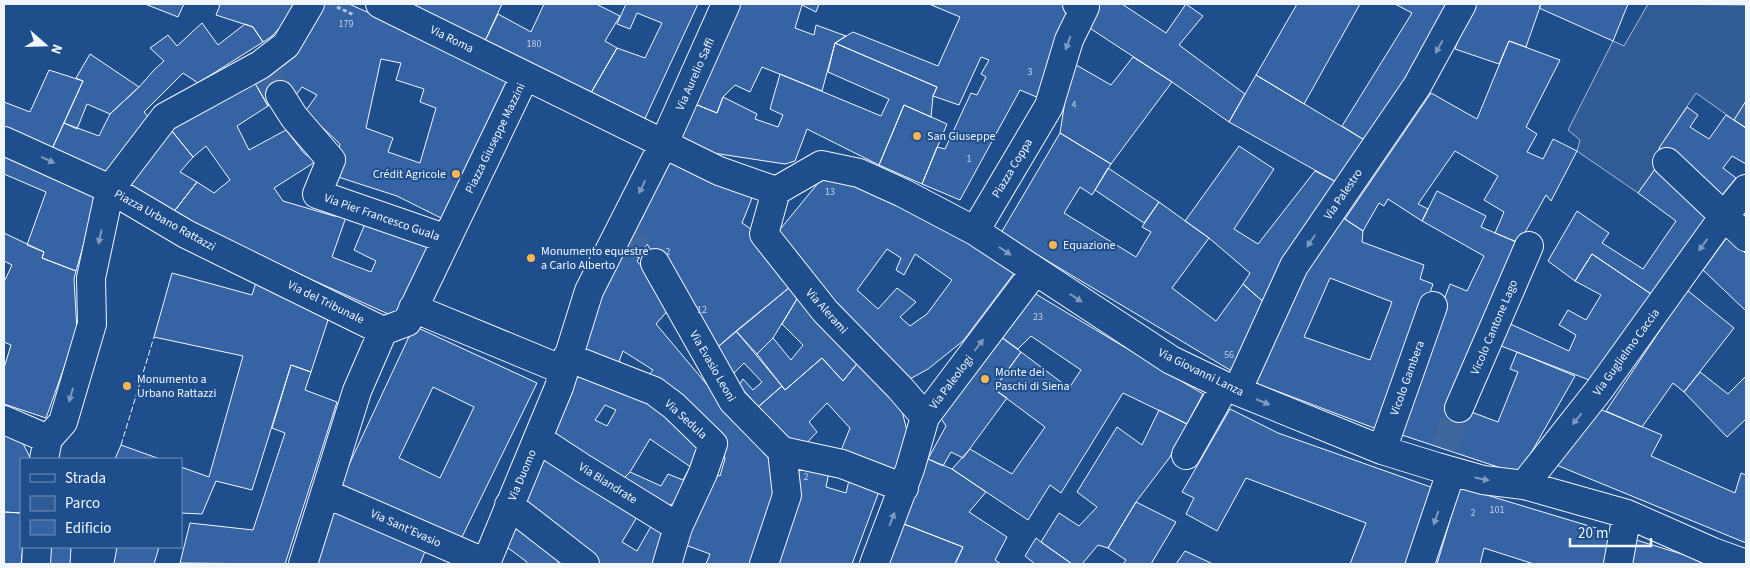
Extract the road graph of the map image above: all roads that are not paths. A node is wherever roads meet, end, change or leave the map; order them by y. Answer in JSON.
{"nodes":[{"id":1,"x":310,"y":4,"type":"edge"},
{"id":2,"x":380,"y":4,"type":"edge"},
{"id":3,"x":726,"y":4,"type":"edge"},
{"id":4,"x":1077,"y":4,"type":"edge"},
{"id":5,"x":1462,"y":4,"type":"edge"},
{"id":6,"x":525,"y":76,"type":"junction"},
{"id":7,"x":280,"y":95,"type":"tunnel mouth"},
{"id":8,"x":4,"y":141,"type":"edge"},
{"id":9,"x":664,"y":144,"type":"junction"},
{"id":10,"x":1667,"y":162,"type":"dead end"},
{"id":11,"x":110,"y":189,"type":"junction"},
{"id":12,"x":1746,"y":190,"type":"edge"},
{"id":13,"x":776,"y":191,"type":"junction"},
{"id":14,"x":1724,"y":216,"type":"junction"},
{"id":15,"x":975,"y":230,"type":"junction"},
{"id":16,"x":1746,"y":237,"type":"edge"},
{"id":17,"x":447,"y":239,"type":"junction"},
{"id":18,"x":1529,"y":246,"type":"dead end"},
{"id":19,"x":655,"y":263,"type":"tunnel mouth"},
{"id":20,"x":1035,"y":271,"type":"junction"},
{"id":21,"x":268,"y":274,"type":"joint"},
{"id":22,"x":1433,"y":306,"type":"dead end"},
{"id":23,"x":413,"y":308,"type":"junction"},
{"id":24,"x":383,"y":331,"type":"junction"},
{"id":25,"x":563,"y":371,"type":"junction"},
{"id":26,"x":1231,"y":389,"type":"junction"},
{"id":27,"x":1459,"y":408,"type":"tunnel mouth"},
{"id":28,"x":925,"y":417,"type":"junction"},
{"id":29,"x":4,"y":420,"type":"edge"},
{"id":30,"x":538,"y":439,"type":"junction"},
{"id":31,"x":46,"y":449,"type":"edge"},
{"id":32,"x":1382,"y":450,"type":"junction"},
{"id":33,"x":782,"y":451,"type":"junction"},
{"id":34,"x":1186,"y":455,"type":"dead end"},
{"id":35,"x":1444,"y":462,"type":"junction"},
{"id":36,"x":1524,"y":485,"type":"junction"},
{"id":37,"x":904,"y":488,"type":"junction"},
{"id":38,"x":325,"y":493,"type":"junction"},
{"id":39,"x":509,"y":505,"type":"junction"},
{"id":40,"x":1627,"y":514,"type":"junction"},
{"id":41,"x":678,"y":527,"type":"junction"},
{"id":42,"x":37,"y":548,"type":"edge"},
{"id":43,"x":1713,"y":558,"type":"edge"},
{"id":44,"x":36,"y":564,"type":"edge"},
{"id":45,"x":303,"y":564,"type":"edge"},
{"id":46,"x":486,"y":564,"type":"edge"},
{"id":47,"x":585,"y":564,"type":"edge"},
{"id":48,"x":667,"y":564,"type":"edge"},
{"id":49,"x":764,"y":564,"type":"edge"},
{"id":50,"x":874,"y":564,"type":"edge"},
{"id":51,"x":1420,"y":564,"type":"edge"},
{"id":52,"x":1618,"y":564,"type":"edge"},
{"id":53,"x":1746,"y":564,"type":"edge"}],
"edges":[{"from":1,"to":11,"type":"street"},
{"from":2,"to":6,"type":"street","name":"Via Roma"},
{"from":3,"to":9,"type":"street","name":"Via Aurelio Saffi"},
{"from":4,"to":15,"type":"street","name":"Piazza Coppa","one_way":true},
{"from":5,"to":26,"type":"street","name":"Via Palestro","one_way":true},
{"from":6,"to":9,"type":"street","name":"Piazza Giuseppe Mazzini"},
{"from":6,"to":17,"type":"street","name":"Piazza Giuseppe Mazzini"},
{"from":7,"to":17,"type":"street","name":"Via Pier Francesco Guala"},
{"from":8,"to":11,"type":"street","one_way":true},
{"from":9,"to":13,"type":"street"},
{"from":9,"to":25,"type":"street","one_way":true},
{"from":10,"to":14,"type":"street"},
{"from":11,"to":21,"type":"street","name":"Piazza Urbano Rattazzi"},
{"from":11,"to":31,"type":"street","name":"Piazza Urbano Rattazzi","one_way":true},
{"from":12,"to":14,"type":"street","name":"Via Guglielmo Caccia"},
{"from":13,"to":15,"type":"street","name":"Via Giovanni Lanza"},
{"from":13,"to":28,"type":"street","name":"Via Alerami"},
{"from":14,"to":16,"type":"street"},
{"from":14,"to":36,"type":"street","name":"Via Guglielmo Caccia","one_way":true},
{"from":15,"to":20,"type":"street","name":"Via Giovanni Lanza","one_way":true},
{"from":17,"to":23,"type":"street","name":"Piazza Giuseppe Mazzini"},
{"from":18,"to":27,"type":"street","name":"Vicolo Cantone Lago"},
{"from":19,"to":33,"type":"street","name":"Via Evasio Leoni"},
{"from":20,"to":26,"type":"street","name":"Via Giovanni Lanza","one_way":true},
{"from":28,"to":20,"type":"street","name":"Via Paleologi","one_way":true},
{"from":21,"to":24,"type":"street","name":"Via del Tribunale"},
{"from":22,"to":32,"type":"street","name":"Vicolo Gambera"},
{"from":23,"to":24,"type":"street","name":"Piazza Giuseppe Mazzini"},
{"from":23,"to":25,"type":"street"},
{"from":24,"to":38,"type":"street"},
{"from":25,"to":30,"type":"street","name":"Via Duomo"},
{"from":25,"to":41,"type":"street","name":"Via Sedula"},
{"from":26,"to":32,"type":"street","name":"Via Giovanni Lanza","one_way":true},
{"from":26,"to":34,"type":"street","name":"Via Palestro"},
{"from":28,"to":37,"type":"street","name":"Via Paleologi"},
{"from":29,"to":31,"type":"street"},
{"from":30,"to":39,"type":"street","name":"Via Duomo"},
{"from":30,"to":41,"type":"street","name":"Via Biandrate"},
{"from":32,"to":35,"type":"street","name":"Via Giovanni Lanza"},
{"from":33,"to":37,"type":"street"},
{"from":33,"to":49,"type":"street"},
{"from":35,"to":36,"type":"street","name":"Via Giovanni Lanza","one_way":true},
{"from":35,"to":51,"type":"street","one_way":true},
{"from":36,"to":40,"type":"street","name":"Via Giovanni Lanza"},
{"from":50,"to":37,"type":"street","name":"Via Paleologi","one_way":true},
{"from":38,"to":45,"type":"street"},
{"from":38,"to":46,"type":"street","name":"Via Sant'Evasio"},
{"from":39,"to":46,"type":"street","name":"Via Duomo"},
{"from":39,"to":47,"type":"street"},
{"from":40,"to":43,"type":"street","name":"Via Giovanni Lanza"},
{"from":40,"to":52,"type":"street"},
{"from":41,"to":48,"type":"street","name":"Via Sedula"},
{"from":42,"to":44,"type":"street"},
{"from":43,"to":53,"type":"street","name":"Via Giovanni Lanza"}]}
